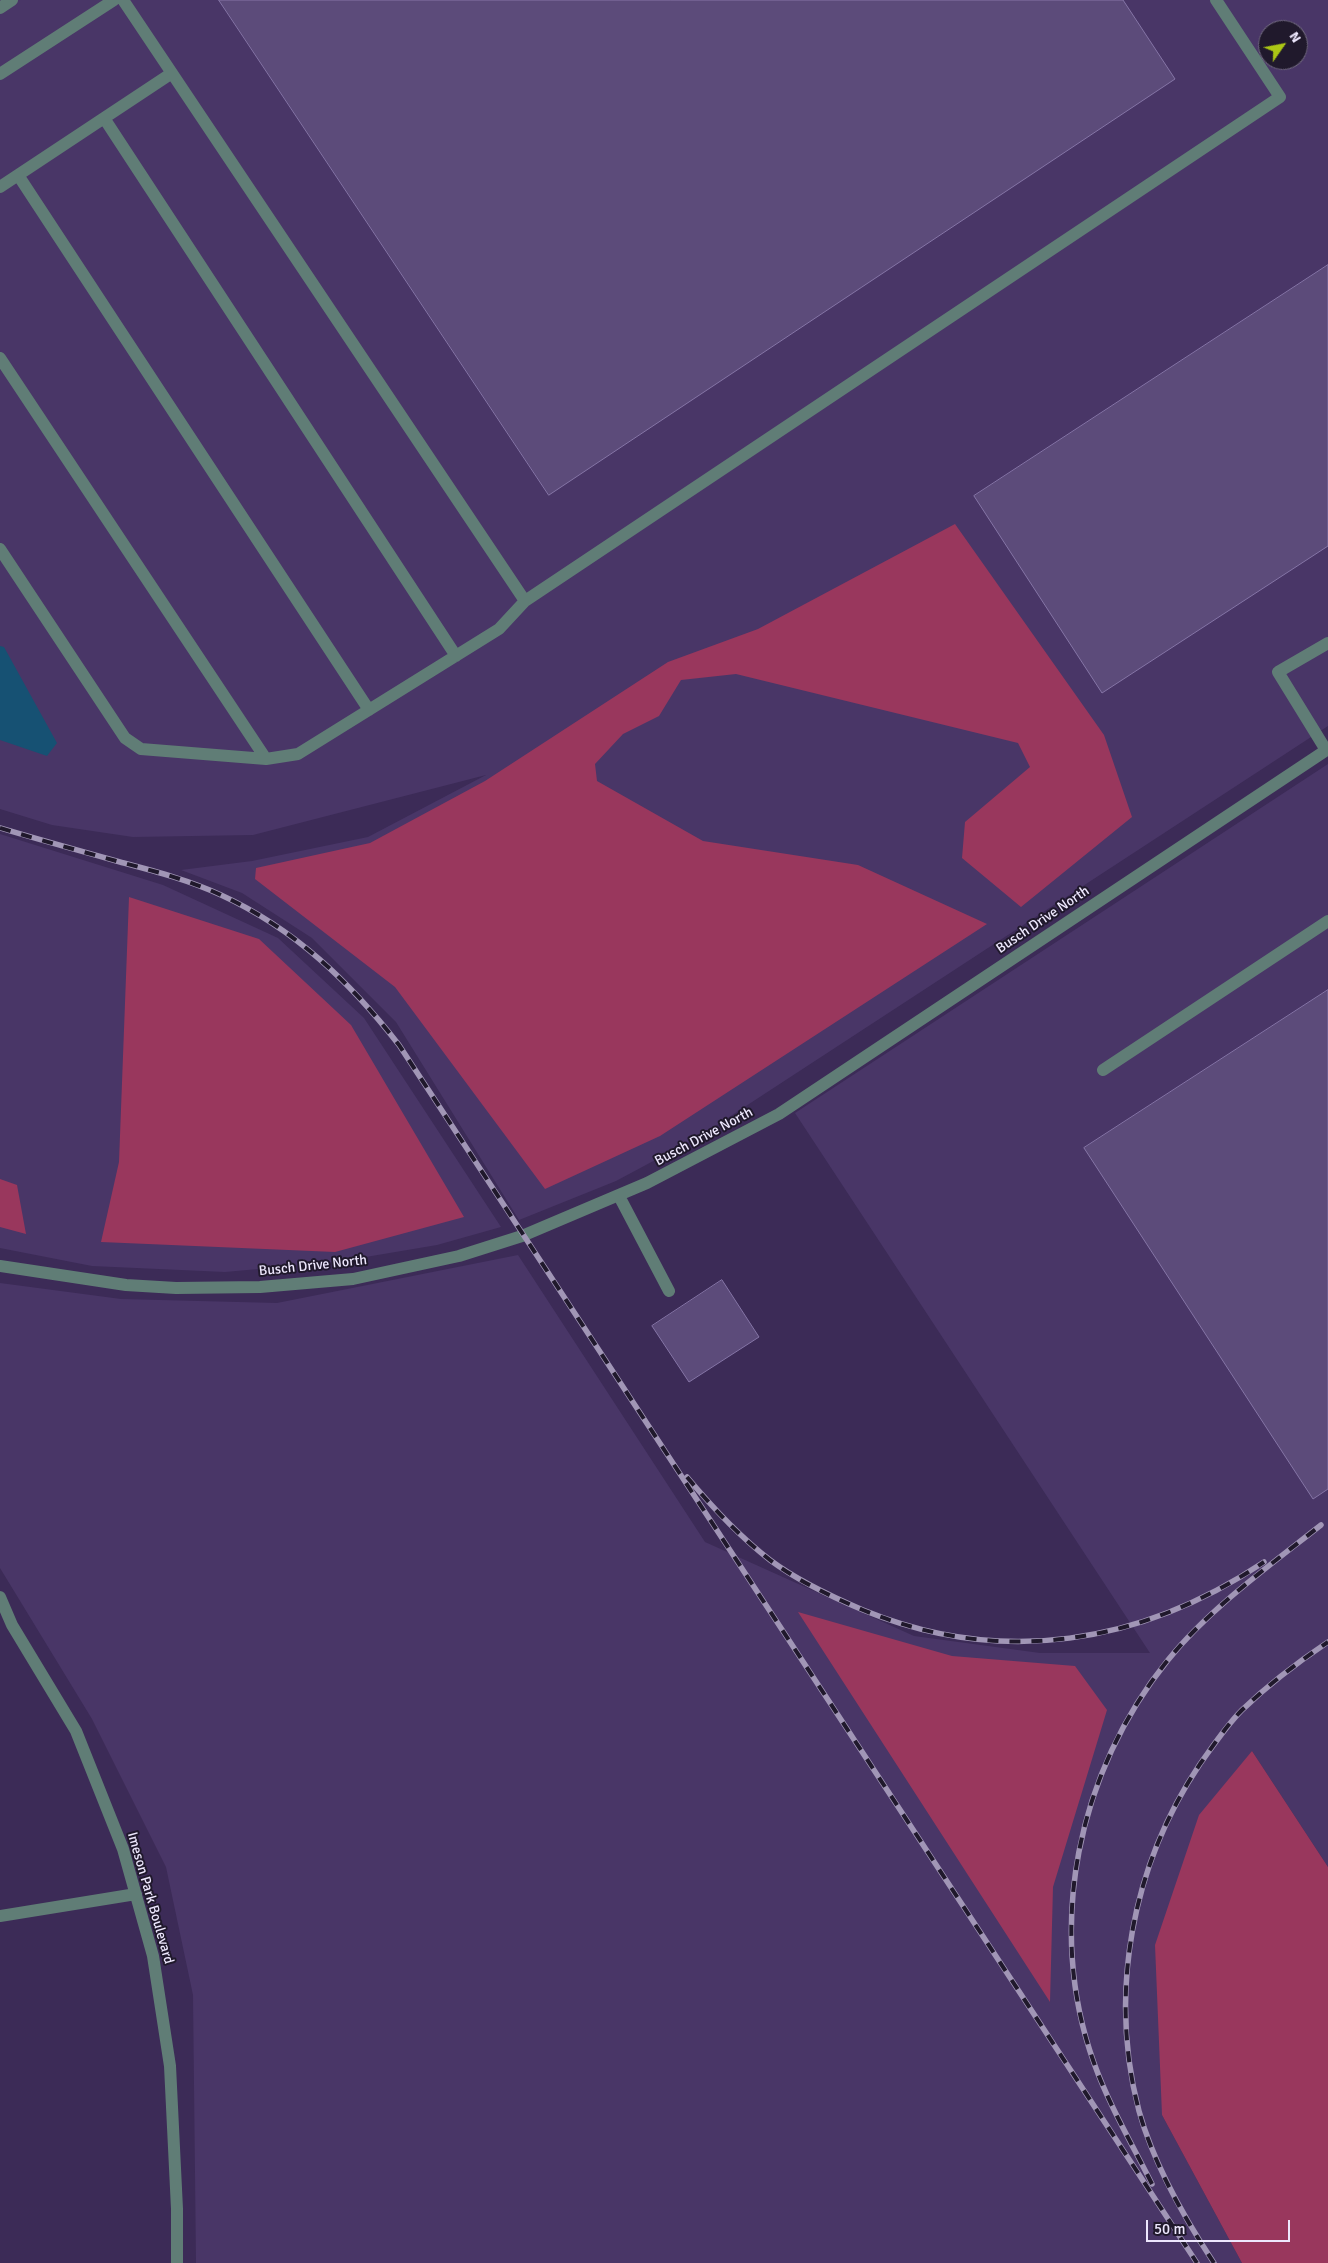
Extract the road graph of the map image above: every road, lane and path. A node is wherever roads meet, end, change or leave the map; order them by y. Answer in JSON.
{"nodes":[{"id":1,"x":12,"y":0,"type":"edge"},
{"id":2,"x":114,"y":0,"type":"edge"},
{"id":3,"x":124,"y":0,"type":"edge"},
{"id":4,"x":1216,"y":0,"type":"edge"},
{"id":5,"x":0,"y":8,"type":"edge"},
{"id":6,"x":172,"y":73,"type":"junction"},
{"id":7,"x":0,"y":74,"type":"edge"},
{"id":8,"x":104,"y":118,"type":"junction"},
{"id":9,"x":18,"y":175,"type":"junction"},
{"id":10,"x":0,"y":187,"type":"edge"},
{"id":11,"x":0,"y":358,"type":"edge"},
{"id":12,"x":0,"y":549,"type":"edge"},
{"id":13,"x":525,"y":601,"type":"junction"},
{"id":14,"x":1328,"y":643,"type":"edge"},
{"id":15,"x":456,"y":656,"type":"junction"},
{"id":16,"x":369,"y":710,"type":"junction"},
{"id":17,"x":1327,"y":749,"type":"edge"},
{"id":18,"x":266,"y":758,"type":"junction"},
{"id":19,"x":1328,"y":921,"type":"edge"},
{"id":20,"x":1103,"y":1070,"type":"dead end"},
{"id":21,"x":619,"y":1196,"type":"junction"},
{"id":22,"x":0,"y":1266,"type":"edge"},
{"id":23,"x":669,"y":1291,"type":"dead end"},
{"id":24,"x":0,"y":1597,"type":"edge"},
{"id":25,"x":0,"y":1610,"type":"edge"},
{"id":26,"x":12,"y":1625,"type":"junction"},
{"id":27,"x":136,"y":1894,"type":"junction"},
{"id":28,"x":0,"y":1916,"type":"edge"},
{"id":29,"x":177,"y":2263,"type":"edge"}],
"edges":[{"from":1,"to":5,"type":"street"},
{"from":2,"to":7,"type":"street"},
{"from":3,"to":6,"type":"street"},
{"from":4,"to":13,"type":"street"},
{"from":6,"to":8,"type":"street"},
{"from":6,"to":13,"type":"street"},
{"from":8,"to":9,"type":"street"},
{"from":8,"to":15,"type":"street"},
{"from":9,"to":10,"type":"street"},
{"from":9,"to":16,"type":"street"},
{"from":11,"to":18,"type":"street"},
{"from":12,"to":18,"type":"street"},
{"from":13,"to":15,"type":"street"},
{"from":14,"to":17,"type":"street"},
{"from":15,"to":16,"type":"street"},
{"from":16,"to":18,"type":"street"},
{"from":17,"to":21,"type":"street","name":"Busch Drive North"},
{"from":19,"to":20,"type":"street"},
{"from":21,"to":22,"type":"street","name":"Busch Drive North"},
{"from":21,"to":23,"type":"street"},
{"from":24,"to":26,"type":"street"},
{"from":25,"to":26,"type":"street"},
{"from":26,"to":27,"type":"street","name":"Imeson Park Boulevard"},
{"from":27,"to":28,"type":"street"},
{"from":27,"to":29,"type":"street","name":"Imeson Park Boulevard"}]}
